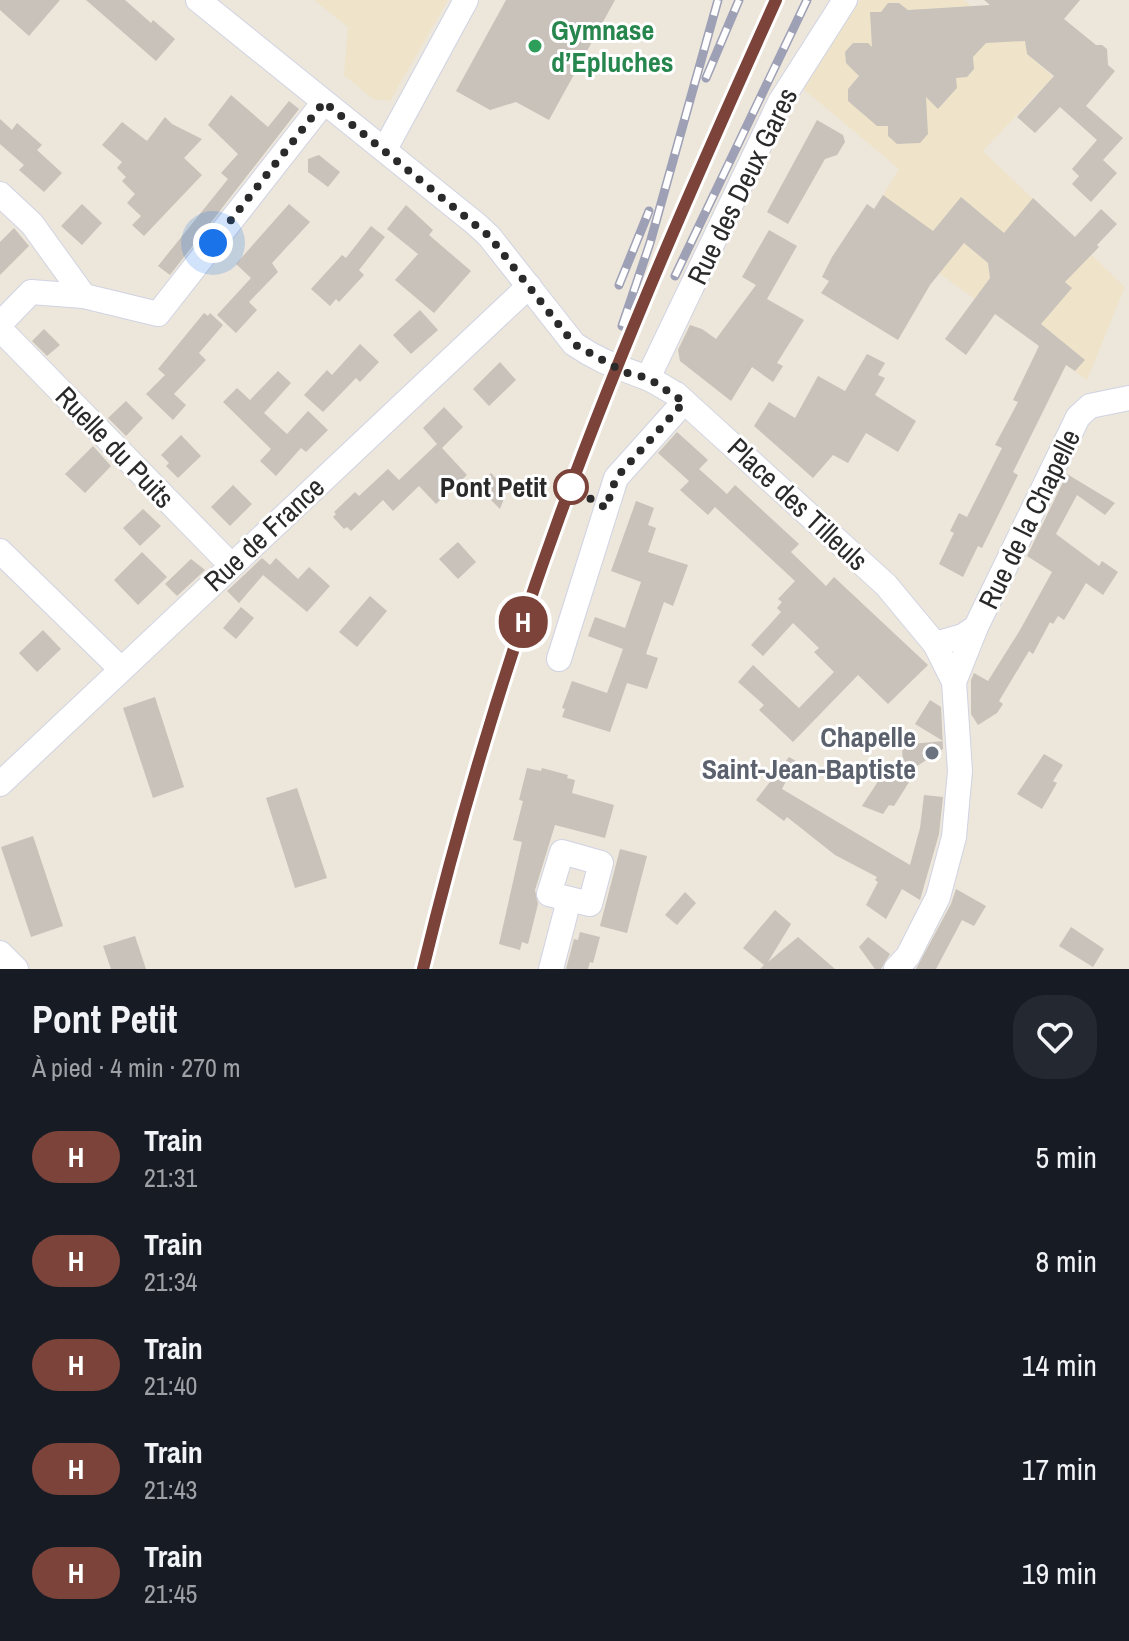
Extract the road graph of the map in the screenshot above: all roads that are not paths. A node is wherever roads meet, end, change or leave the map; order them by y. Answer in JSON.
{"nodes":[{"id":1,"x":198,"y":0,"type":"edge"},
{"id":2,"x":466,"y":0,"type":"edge"},
{"id":3,"x":845,"y":0,"type":"edge"},
{"id":4,"x":324,"y":102,"type":"junction"},
{"id":5,"x":385,"y":149,"type":"junction"},
{"id":6,"x":0,"y":194,"type":"edge"},
{"id":7,"x":529,"y":286,"type":"junction"},
{"id":8,"x":84,"y":296,"type":"junction"},
{"id":9,"x":0,"y":327,"type":"edge"},
{"id":10,"x":648,"y":378,"type":"junction"},
{"id":11,"x":1129,"y":398,"type":"edge"},
{"id":12,"x":684,"y":402,"type":"junction"},
{"id":13,"x":0,"y":551,"type":"edge"},
{"id":14,"x":231,"y":565,"type":"junction"},
{"id":15,"x":976,"y":627,"type":"junction"},
{"id":16,"x":935,"y":644,"type":"junction"},
{"id":17,"x":559,"y":659,"type":"dead end"},
{"id":18,"x":121,"y":669,"type":"junction"},
{"id":19,"x":954,"y":682,"type":"junction"},
{"id":20,"x":0,"y":784,"type":"edge"},
{"id":21,"x":569,"y":900,"type":"dead end"},
{"id":22,"x":0,"y":953,"type":"edge"},
{"id":23,"x":16,"y":969,"type":"edge"},
{"id":24,"x":551,"y":969,"type":"edge"},
{"id":25,"x":896,"y":969,"type":"edge"}],
"edges":[{"from":1,"to":4,"type":"street","name":"Place des Tilleuls"},
{"from":2,"to":5,"type":"street"},
{"from":3,"to":10,"type":"street","name":"Rue des Deux Gares"},
{"from":4,"to":5,"type":"street","name":"Place des Tilleuls"},
{"from":4,"to":8,"type":"street"},
{"from":5,"to":7,"type":"street","name":"Place des Tilleuls"},
{"from":6,"to":8,"type":"street"},
{"from":7,"to":10,"type":"street","name":"Place des Tilleuls"},
{"from":7,"to":14,"type":"street","name":"Rue de France"},
{"from":8,"to":9,"type":"street"},
{"from":9,"to":14,"type":"street","name":"Ruelle du Puits"},
{"from":10,"to":12,"type":"street","name":"Place des Tilleuls"},
{"from":11,"to":15,"type":"street","name":"Rue de la Chapelle"},
{"from":12,"to":16,"type":"street","name":"Place des Tilleuls"},
{"from":12,"to":17,"type":"street"},
{"from":13,"to":18,"type":"street"},
{"from":14,"to":18,"type":"street","name":"Rue de France"},
{"from":15,"to":16,"type":"street","name":"Rue de la Chapelle"},
{"from":15,"to":19,"type":"street","name":"Rue de la Chapelle"},
{"from":16,"to":19,"type":"street","name":"Rue de la Chapelle"},
{"from":18,"to":20,"type":"street","name":"Rue de France"},
{"from":19,"to":25,"type":"street","name":"Rue de la Chapelle"},
{"from":21,"to":24,"type":"street"},
{"from":22,"to":23,"type":"street"}]}
